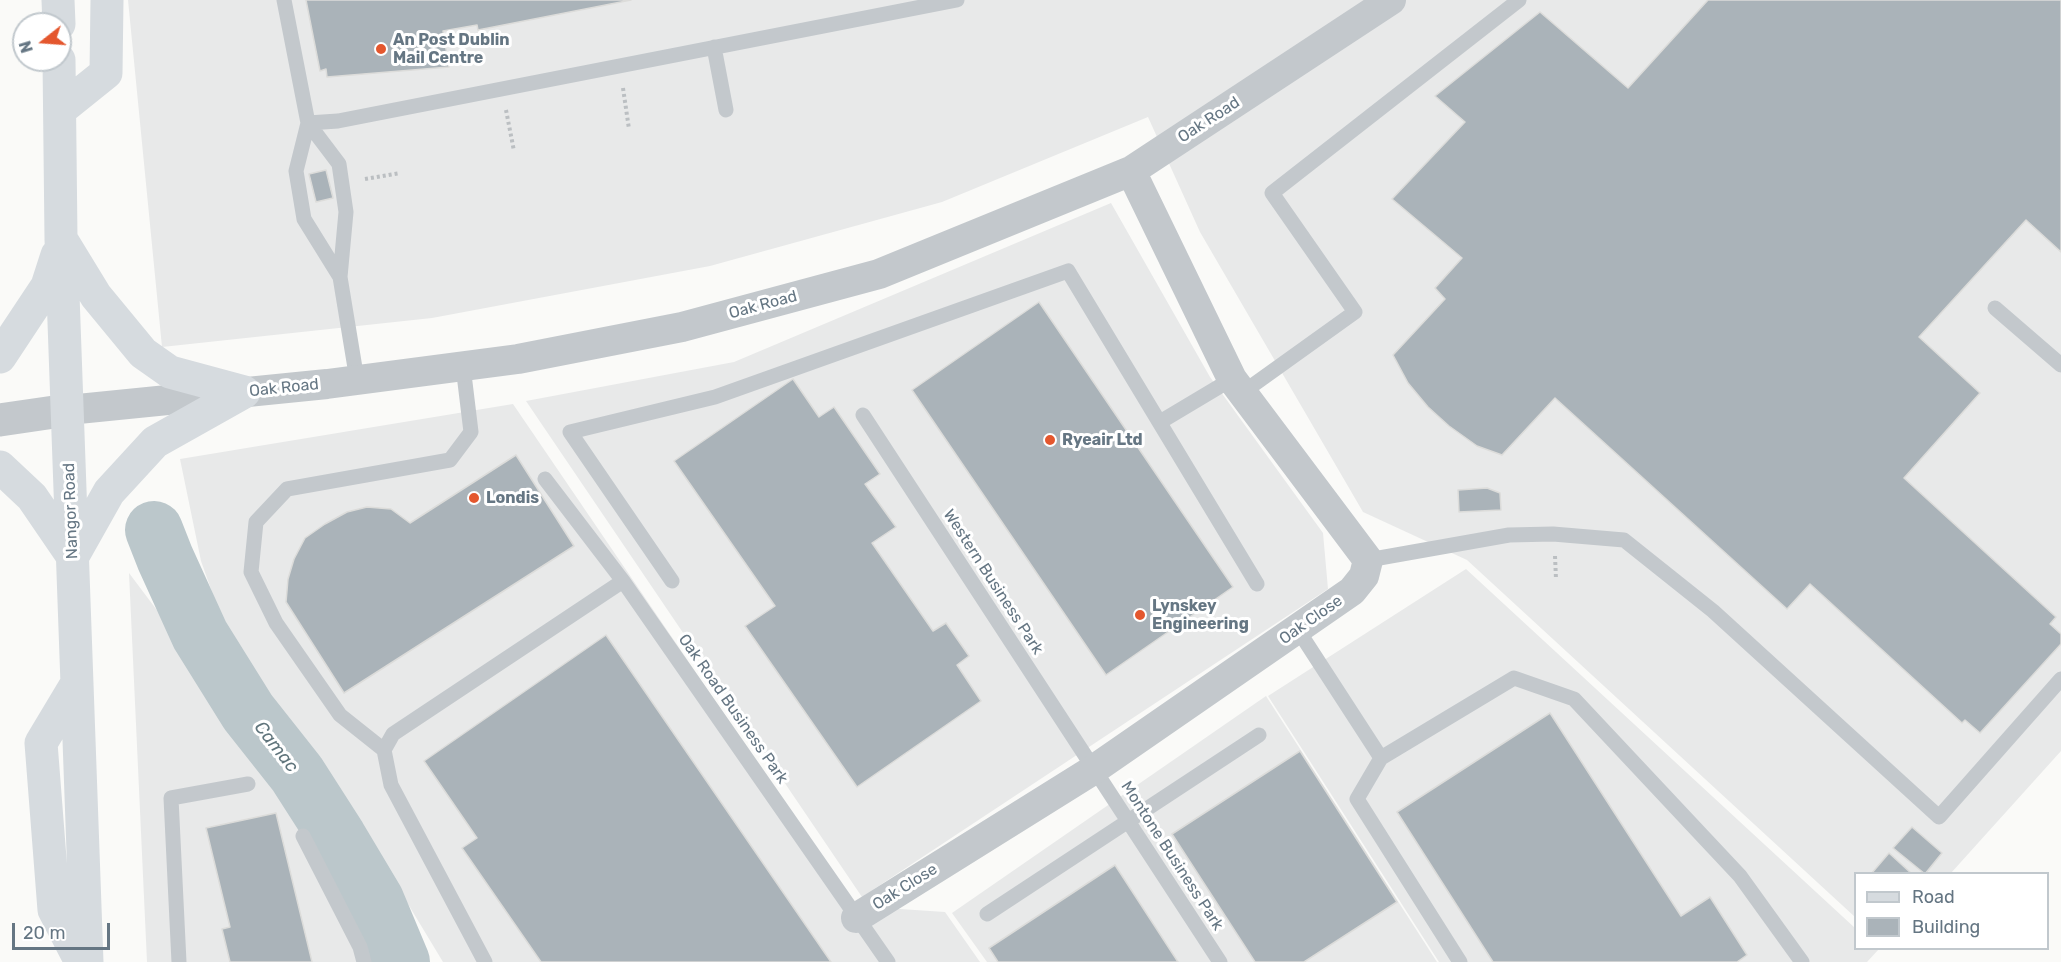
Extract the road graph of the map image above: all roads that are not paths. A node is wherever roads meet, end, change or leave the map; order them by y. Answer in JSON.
{"nodes":[{"id":1,"x":106,"y":0,"type":"edge"},
{"id":2,"x":284,"y":0,"type":"edge"},
{"id":3,"x":957,"y":0,"type":"edge"},
{"id":4,"x":1391,"y":0,"type":"edge"},
{"id":5,"x":1519,"y":0,"type":"edge"},
{"id":6,"x":714,"y":46,"type":"junction"},
{"id":7,"x":59,"y":72,"type":"edge"},
{"id":8,"x":60,"y":110,"type":"junction"},
{"id":9,"x":726,"y":110,"type":"dead end"},
{"id":10,"x":308,"y":123,"type":"junction"},
{"id":11,"x":1131,"y":171,"type":"junction"},
{"id":12,"x":61,"y":239,"type":"junction"},
{"id":13,"x":340,"y":277,"type":"junction"},
{"id":14,"x":1995,"y":308,"type":"dead end"},
{"id":15,"x":0,"y":357,"type":"edge"},
{"id":16,"x":2061,"y":365,"type":"edge"},
{"id":17,"x":463,"y":366,"type":"junction"},
{"id":18,"x":357,"y":380,"type":"junction"},
{"id":19,"x":1237,"y":386,"type":"junction"},
{"id":20,"x":244,"y":392,"type":"junction"},
{"id":21,"x":68,"y":410,"type":"junction"},
{"id":22,"x":863,"y":415,"type":"dead end"},
{"id":23,"x":0,"y":420,"type":"edge"},
{"id":24,"x":1160,"y":422,"type":"junction"},
{"id":25,"x":0,"y":467,"type":"edge"},
{"id":26,"x":545,"y":479,"type":"dead end"},
{"id":27,"x":73,"y":557,"type":"junction"},
{"id":28,"x":1368,"y":560,"type":"junction"},
{"id":29,"x":672,"y":580,"type":"dead end"},
{"id":30,"x":623,"y":581,"type":"junction"},
{"id":31,"x":1257,"y":584,"type":"dead end"},
{"id":32,"x":1298,"y":630,"type":"junction"},
{"id":33,"x":2061,"y":680,"type":"edge"},
{"id":34,"x":77,"y":683,"type":"junction"},
{"id":35,"x":1259,"y":735,"type":"dead end"},
{"id":36,"x":384,"y":750,"type":"junction"},
{"id":37,"x":1381,"y":758,"type":"junction"},
{"id":38,"x":1093,"y":770,"type":"junction"},
{"id":39,"x":248,"y":784,"type":"dead end"},
{"id":40,"x":1127,"y":821,"type":"junction"},
{"id":41,"x":303,"y":836,"type":"dead end"},
{"id":42,"x":987,"y":914,"type":"dead end"},
{"id":43,"x":856,"y":918,"type":"junction"},
{"id":44,"x":81,"y":962,"type":"edge"},
{"id":45,"x":87,"y":962,"type":"edge"},
{"id":46,"x":178,"y":962,"type":"edge"},
{"id":47,"x":364,"y":962,"type":"edge"},
{"id":48,"x":485,"y":962,"type":"edge"},
{"id":49,"x":888,"y":962,"type":"edge"},
{"id":50,"x":1220,"y":962,"type":"edge"},
{"id":51,"x":1460,"y":962,"type":"edge"},
{"id":52,"x":1802,"y":962,"type":"edge"}],
"edges":[{"from":1,"to":8,"type":"main road"},
{"from":2,"to":10,"type":"lane"},
{"from":3,"to":6,"type":"lane"},
{"from":4,"to":11,"type":"street","name":"Oak Road"},
{"from":5,"to":19,"type":"lane"},
{"from":6,"to":9,"type":"lane"},
{"from":6,"to":10,"type":"lane"},
{"from":7,"to":8,"type":"main road","name":"Nangor Road"},
{"from":8,"to":12,"type":"main road","name":"Nangor Road"},
{"from":10,"to":13,"type":"lane"},
{"from":10,"to":13,"type":"lane"},
{"from":11,"to":17,"type":"street","name":"Oak Road"},
{"from":11,"to":19,"type":"street"},
{"from":12,"to":15,"type":"main road"},
{"from":12,"to":20,"type":"main road"},
{"from":12,"to":21,"type":"main road","name":"Nangor Road"},
{"from":13,"to":18,"type":"lane"},
{"from":14,"to":16,"type":"lane"},
{"from":17,"to":18,"type":"street","name":"Oak Road"},
{"from":17,"to":36,"type":"lane"},
{"from":18,"to":20,"type":"street","name":"Oak Road"},
{"from":19,"to":24,"type":"lane"},
{"from":19,"to":28,"type":"street"},
{"from":20,"to":21,"type":"street","name":"Oak Road"},
{"from":20,"to":27,"type":"main road"},
{"from":21,"to":23,"type":"street"},
{"from":21,"to":27,"type":"main road","name":"Nangor Road"},
{"from":22,"to":38,"type":"lane","name":"Western Business Park"},
{"from":24,"to":29,"type":"lane"},
{"from":24,"to":31,"type":"lane"},
{"from":25,"to":27,"type":"main road"},
{"from":26,"to":30,"type":"lane","name":"Oak Road Business Park"},
{"from":27,"to":34,"type":"main road","name":"Nangor Road"},
{"from":28,"to":32,"type":"street","name":"Oak Close"},
{"from":28,"to":33,"type":"lane"},
{"from":30,"to":36,"type":"lane"},
{"from":30,"to":43,"type":"lane","name":"Oak Road Business Park"},
{"from":32,"to":37,"type":"lane"},
{"from":32,"to":38,"type":"street","name":"Oak Close"},
{"from":34,"to":44,"type":"main road"},
{"from":34,"to":45,"type":"main road","name":"Nangor Road"},
{"from":35,"to":40,"type":"lane"},
{"from":36,"to":48,"type":"lane"},
{"from":37,"to":51,"type":"lane"},
{"from":37,"to":52,"type":"lane"},
{"from":38,"to":40,"type":"lane","name":"Montone Business Park"},
{"from":38,"to":43,"type":"street","name":"Oak Close"},
{"from":39,"to":46,"type":"lane"},
{"from":40,"to":42,"type":"lane"},
{"from":40,"to":50,"type":"lane","name":"Montone Business Park"},
{"from":41,"to":47,"type":"lane"},
{"from":43,"to":49,"type":"lane","name":"Oak Road Business Park"}]}
